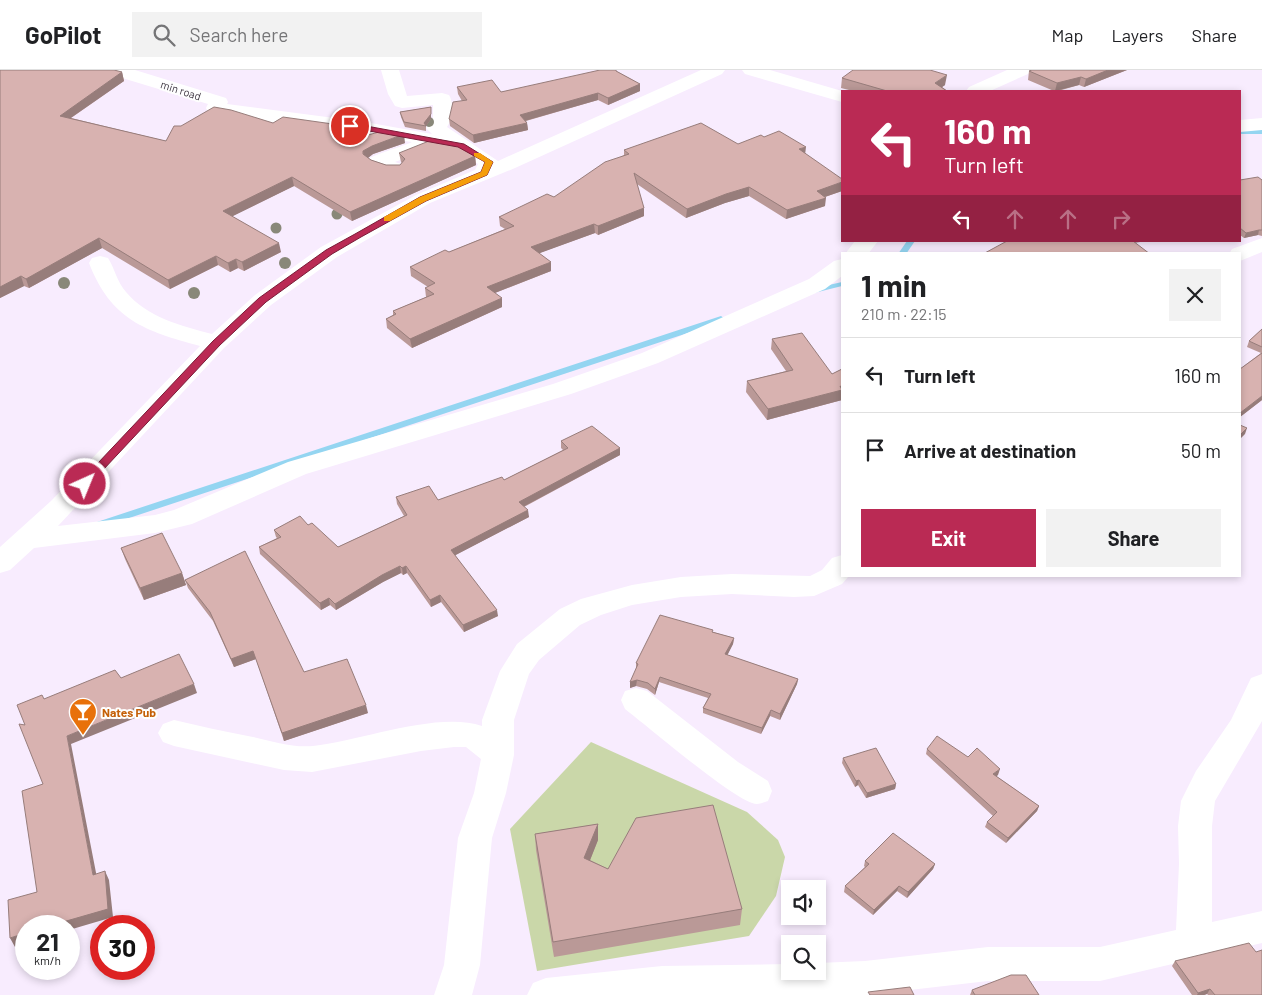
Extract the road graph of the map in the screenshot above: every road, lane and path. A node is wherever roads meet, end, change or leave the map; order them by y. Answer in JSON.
{"nodes":[{"id":1,"x":115,"y":70,"type":"edge"},
{"id":2,"x":390,"y":70,"type":"edge"},
{"id":3,"x":716,"y":70,"type":"edge"},
{"id":4,"x":751,"y":70,"type":"edge"},
{"id":5,"x":1022,"y":70,"type":"edge"},
{"id":6,"x":977,"y":90,"type":"edge"},
{"id":7,"x":841,"y":97,"type":"edge"},
{"id":8,"x":1262,"y":124,"type":"edge"},
{"id":9,"x":1241,"y":126,"type":"edge"},
{"id":10,"x":431,"y":140,"type":"junction"},
{"id":11,"x":461,"y":145,"type":"junction"},
{"id":12,"x":394,"y":168,"type":"edge"},
{"id":13,"x":484,"y":173,"type":"junction"},
{"id":14,"x":1262,"y":244,"type":"edge"},
{"id":15,"x":1241,"y":254,"type":"edge"},
{"id":16,"x":100,"y":262,"type":"dead end"},
{"id":17,"x":841,"y":267,"type":"edge"},
{"id":18,"x":216,"y":343,"type":"junction"},
{"id":19,"x":28,"y":539,"type":"junction"},
{"id":20,"x":0,"y":563,"type":"edge"},
{"id":21,"x":841,"y":566,"type":"edge"},
{"id":22,"x":1262,"y":686,"type":"edge"},
{"id":23,"x":636,"y":700,"type":"dead end"},
{"id":24,"x":174,"y":733,"type":"dead end"},
{"id":25,"x":498,"y":756,"type":"junction"},
{"id":26,"x":756,"y":791,"type":"dead end"},
{"id":27,"x":1262,"y":927,"type":"edge"},
{"id":28,"x":1194,"y":942,"type":"junction"},
{"id":29,"x":453,"y":995,"type":"edge"},
{"id":30,"x":546,"y":995,"type":"edge"}],
"edges":[{"from":1,"to":10,"type":"street","name":"min road"},
{"from":2,"to":11,"type":"street"},
{"from":3,"to":13,"type":"street"},
{"from":4,"to":7,"type":"street"},
{"from":5,"to":6,"type":"street"},
{"from":8,"to":9,"type":"street"},
{"from":10,"to":11,"type":"street"},
{"from":10,"to":12,"type":"street"},
{"from":11,"to":13,"type":"street"},
{"from":13,"to":18,"type":"street"},
{"from":14,"to":15,"type":"street"},
{"from":16,"to":18,"type":"street"},
{"from":17,"to":19,"type":"street"},
{"from":18,"to":19,"type":"street"},
{"from":19,"to":20,"type":"street"},
{"from":21,"to":25,"type":"street"},
{"from":22,"to":28,"type":"street"},
{"from":23,"to":26,"type":"street"},
{"from":24,"to":25,"type":"street"},
{"from":25,"to":29,"type":"street"},
{"from":27,"to":28,"type":"street"},
{"from":28,"to":30,"type":"street"}]}
